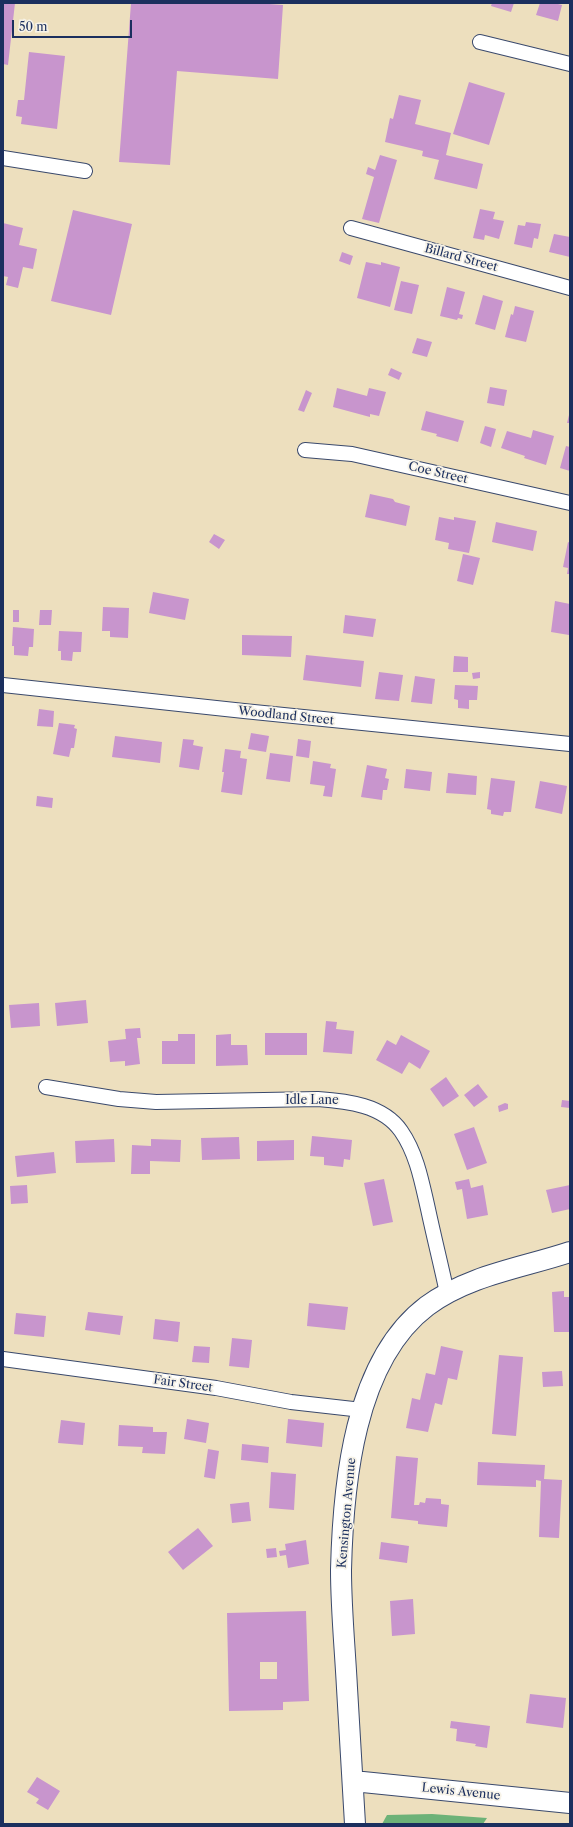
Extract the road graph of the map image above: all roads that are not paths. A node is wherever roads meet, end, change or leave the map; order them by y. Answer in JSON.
{"nodes":[{"id":1,"x":480,"y":42,"type":"dead end"},
{"id":2,"x":570,"y":64,"type":"edge"},
{"id":3,"x":3,"y":158,"type":"edge"},
{"id":4,"x":85,"y":170,"type":"dead end"},
{"id":5,"x":352,"y":228,"type":"dead end"},
{"id":6,"x":570,"y":288,"type":"edge"},
{"id":7,"x":305,"y":450,"type":"dead end"},
{"id":8,"x":570,"y":503,"type":"edge"},
{"id":9,"x":3,"y":685,"type":"edge"},
{"id":10,"x":570,"y":744,"type":"edge"},
{"id":11,"x":46,"y":1087,"type":"dead end"},
{"id":12,"x":570,"y":1252,"type":"edge"},
{"id":13,"x":447,"y":1293,"type":"junction"},
{"id":14,"x":3,"y":1359,"type":"edge"},
{"id":15,"x":362,"y":1410,"type":"junction"},
{"id":16,"x":353,"y":1781,"type":"junction"},
{"id":17,"x":570,"y":1803,"type":"edge"},
{"id":18,"x":355,"y":1824,"type":"edge"}],
"edges":[{"from":1,"to":2,"type":"street"},
{"from":3,"to":4,"type":"street"},
{"from":5,"to":6,"type":"street","name":"Billard Street"},
{"from":7,"to":8,"type":"street","name":"Coe Street"},
{"from":9,"to":10,"type":"street","name":"Woodland Street"},
{"from":11,"to":13,"type":"street","name":"Idle Lane"},
{"from":12,"to":13,"type":"main road","name":"Kensington Avenue"},
{"from":13,"to":15,"type":"main road","name":"Kensington Avenue"},
{"from":14,"to":15,"type":"street","name":"Fair Street"},
{"from":15,"to":16,"type":"main road","name":"Kensington Avenue"},
{"from":16,"to":17,"type":"main road","name":"Lewis Avenue"},
{"from":16,"to":18,"type":"main road","name":"Kensington Avenue"}]}
